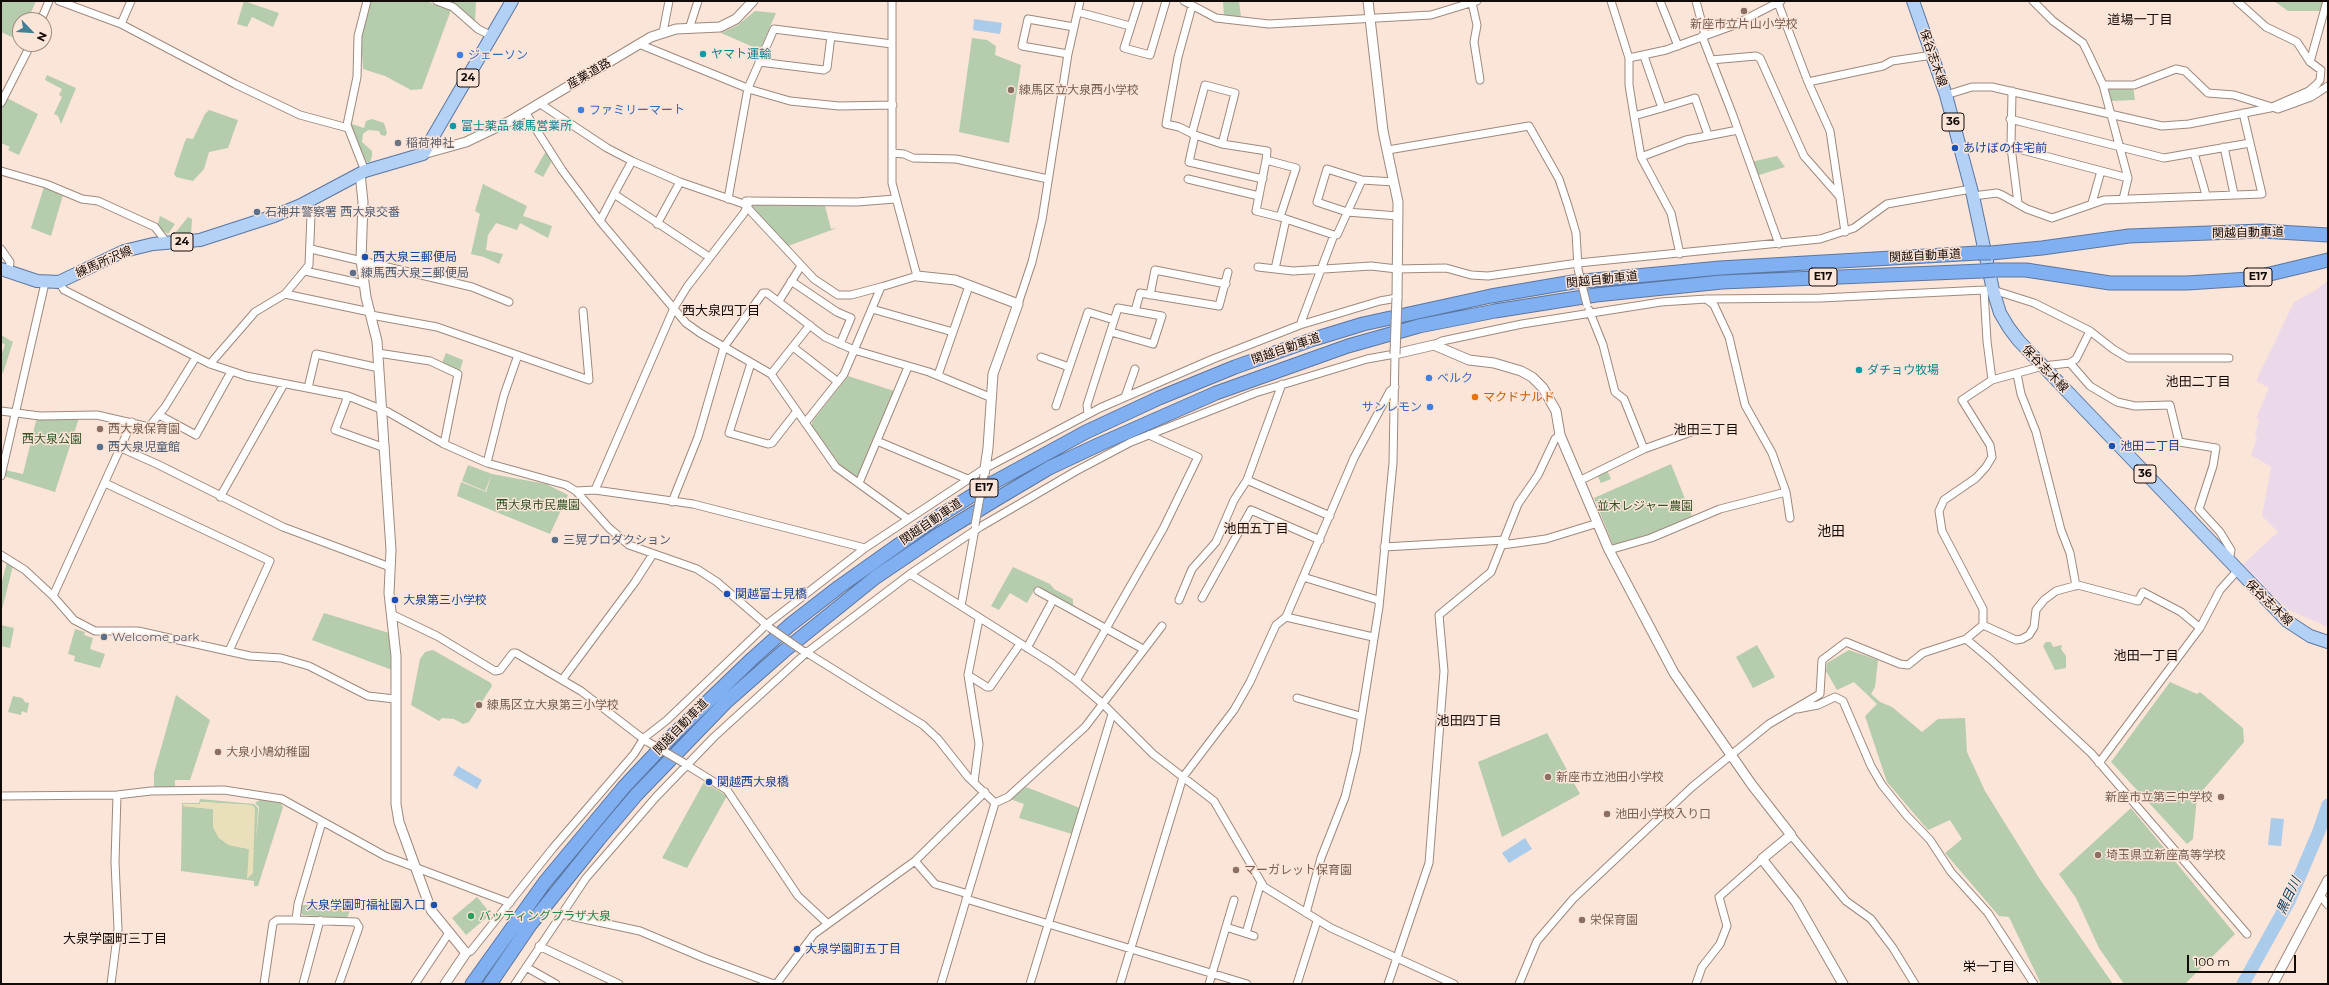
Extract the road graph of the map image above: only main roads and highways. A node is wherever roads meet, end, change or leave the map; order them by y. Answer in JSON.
{"nodes":[{"id":1,"x":512,"y":1,"type":"edge"},
{"id":2,"x":1913,"y":1,"type":"edge"},
{"id":3,"x":2328,"y":235,"type":"edge"},
{"id":4,"x":2328,"y":260,"type":"edge"},
{"id":5,"x":5,"y":271,"type":"edge"},
{"id":6,"x":2328,"y":642,"type":"edge"},
{"id":7,"x":472,"y":984,"type":"edge"},
{"id":8,"x":490,"y":984,"type":"edge"}],
"edges":[{"from":1,"to":5,"type":"main road","name":"練馬所沢線","number":"24"},
{"from":2,"to":6,"type":"main road","name":"保谷志木線","number":"36"},
{"from":3,"to":7,"type":"highway","name":"関越自動車道","number":"E17","bridge":true},
{"from":4,"to":8,"type":"highway","name":"関越自動車道","number":"E17"}]}
